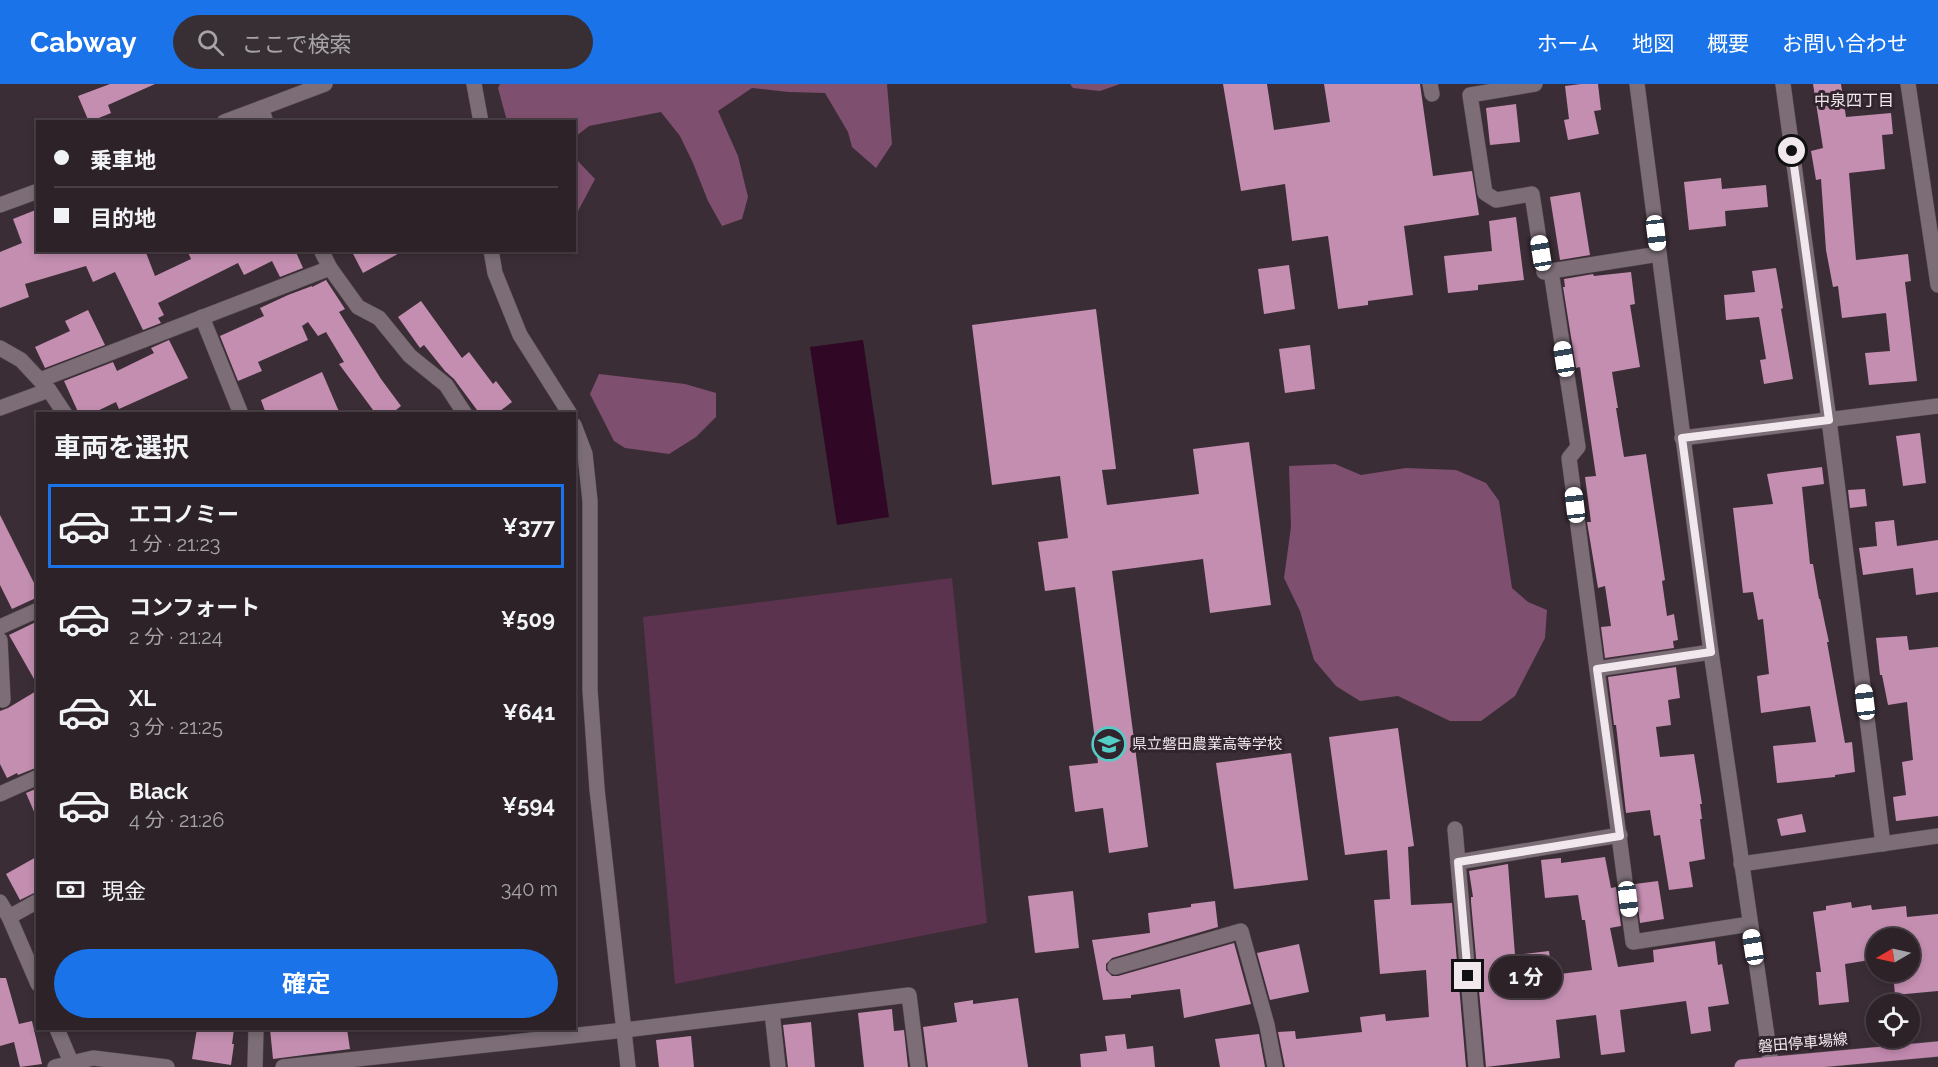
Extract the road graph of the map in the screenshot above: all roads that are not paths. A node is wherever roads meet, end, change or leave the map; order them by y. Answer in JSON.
{"nodes":[{"id":1,"x":325,"y":84,"type":"edge"},
{"id":2,"x":474,"y":84,"type":"edge"},
{"id":3,"x":1534,"y":84,"type":"edge"},
{"id":4,"x":1637,"y":84,"type":"edge"},
{"id":5,"x":1783,"y":84,"type":"edge"},
{"id":6,"x":1908,"y":84,"type":"edge"},
{"id":7,"x":263,"y":115,"type":"edge"},
{"id":8,"x":235,"y":120,"type":"edge"},
{"id":9,"x":481,"y":120,"type":"edge"},
{"id":10,"x":36,"y":192,"type":"edge"},
{"id":11,"x":0,"y":205,"type":"edge"},
{"id":12,"x":322,"y":252,"type":"edge"},
{"id":13,"x":491,"y":252,"type":"edge"},
{"id":14,"x":1659,"y":254,"type":"junction"},
{"id":15,"x":330,"y":268,"type":"junction"},
{"id":16,"x":1551,"y":271,"type":"junction"},
{"id":17,"x":1938,"y":285,"type":"edge"},
{"id":18,"x":202,"y":317,"type":"junction"},
{"id":19,"x":0,"y":348,"type":"edge"},
{"id":20,"x":45,"y":385,"type":"junction"},
{"id":21,"x":1938,"y":406,"type":"edge"},
{"id":22,"x":0,"y":408,"type":"edge"},
{"id":23,"x":64,"y":412,"type":"edge"},
{"id":24,"x":240,"y":412,"type":"edge"},
{"id":25,"x":464,"y":412,"type":"edge"},
{"id":26,"x":569,"y":412,"type":"edge"},
{"id":27,"x":1829,"y":420,"type":"junction"},
{"id":28,"x":576,"y":430,"type":"edge"},
{"id":29,"x":1682,"y":438,"type":"junction"},
{"id":30,"x":36,"y":611,"type":"edge"},
{"id":31,"x":0,"y":627,"type":"edge"},
{"id":32,"x":0,"y":640,"type":"edge"},
{"id":33,"x":1711,"y":652,"type":"junction"},
{"id":34,"x":1597,"y":669,"type":"junction"},
{"id":35,"x":3,"y":700,"type":"dead end"},
{"id":36,"x":36,"y":778,"type":"edge"},
{"id":37,"x":0,"y":795,"type":"edge"},
{"id":38,"x":1455,"y":829,"type":"dead end"},
{"id":39,"x":1620,"y":836,"type":"junction"},
{"id":40,"x":1938,"y":836,"type":"edge"},
{"id":41,"x":1883,"y":844,"type":"junction"},
{"id":42,"x":1458,"y":862,"type":"junction"},
{"id":43,"x":1741,"y":864,"type":"junction"},
{"id":44,"x":0,"y":902,"type":"edge"},
{"id":45,"x":36,"y":902,"type":"edge"},
{"id":46,"x":9,"y":916,"type":"junction"},
{"id":47,"x":1750,"y":924,"type":"junction"},
{"id":48,"x":1115,"y":967,"type":"dead end"},
{"id":49,"x":36,"y":979,"type":"edge"},
{"id":50,"x":772,"y":1012,"type":"junction"},
{"id":51,"x":57,"y":1030,"type":"edge"},
{"id":52,"x":256,"y":1030,"type":"edge"},
{"id":53,"x":625,"y":1030,"type":"junction"},
{"id":54,"x":1938,"y":1049,"type":"edge"},
{"id":55,"x":71,"y":1062,"type":"junction"},
{"id":56,"x":349,"y":1064,"type":"edge"},
{"id":57,"x":1771,"y":1065,"type":"edge"},
{"id":58,"x":55,"y":1067,"type":"edge"},
{"id":59,"x":167,"y":1067,"type":"edge"},
{"id":60,"x":255,"y":1067,"type":"edge"},
{"id":61,"x":283,"y":1067,"type":"edge"},
{"id":62,"x":628,"y":1067,"type":"edge"},
{"id":63,"x":778,"y":1067,"type":"edge"},
{"id":64,"x":918,"y":1067,"type":"edge"},
{"id":65,"x":1275,"y":1067,"type":"edge"},
{"id":66,"x":1476,"y":1067,"type":"edge"},
{"id":67,"x":1742,"y":1067,"type":"edge"}],
"edges":[{"from":1,"to":7,"type":"street"},
{"from":2,"to":9,"type":"street"},
{"from":3,"to":16,"type":"street"},
{"from":4,"to":14,"type":"street"},
{"from":5,"to":27,"type":"street"},
{"from":6,"to":17,"type":"street"},
{"from":7,"to":8,"type":"street"},
{"from":10,"to":11,"type":"street"},
{"from":12,"to":15,"type":"street"},
{"from":13,"to":26,"type":"street"},
{"from":14,"to":16,"type":"street"},
{"from":14,"to":29,"type":"street"},
{"from":15,"to":18,"type":"street"},
{"from":15,"to":25,"type":"street"},
{"from":16,"to":34,"type":"street"},
{"from":18,"to":20,"type":"street"},
{"from":18,"to":24,"type":"street"},
{"from":19,"to":20,"type":"street"},
{"from":20,"to":22,"type":"street"},
{"from":20,"to":23,"type":"street"},
{"from":21,"to":27,"type":"street"},
{"from":27,"to":29,"type":"street"},
{"from":27,"to":41,"type":"street"},
{"from":28,"to":53,"type":"street"},
{"from":29,"to":33,"type":"street"},
{"from":30,"to":31,"type":"street"},
{"from":32,"to":35,"type":"street"},
{"from":33,"to":34,"type":"street"},
{"from":33,"to":43,"type":"street"},
{"from":34,"to":39,"type":"street"},
{"from":36,"to":37,"type":"street"},
{"from":38,"to":42,"type":"street"},
{"from":39,"to":42,"type":"street"},
{"from":39,"to":47,"type":"street"},
{"from":40,"to":41,"type":"street"},
{"from":41,"to":43,"type":"street"},
{"from":42,"to":66,"type":"street"},
{"from":43,"to":47,"type":"street"},
{"from":44,"to":46,"type":"street"},
{"from":45,"to":46,"type":"street"},
{"from":46,"to":49,"type":"street"},
{"from":47,"to":57,"type":"street"},
{"from":48,"to":65,"type":"street"},
{"from":50,"to":53,"type":"street"},
{"from":50,"to":63,"type":"street"},
{"from":50,"to":64,"type":"street"},
{"from":51,"to":55,"type":"street"},
{"from":52,"to":60,"type":"street"},
{"from":53,"to":56,"type":"street"},
{"from":53,"to":62,"type":"street"},
{"from":54,"to":57,"type":"main road","name":"磐田停車場線"},
{"from":55,"to":58,"type":"street"},
{"from":55,"to":59,"type":"street"},
{"from":56,"to":61,"type":"street"},
{"from":57,"to":67,"type":"main road","name":"磐田停車場線"}]}
